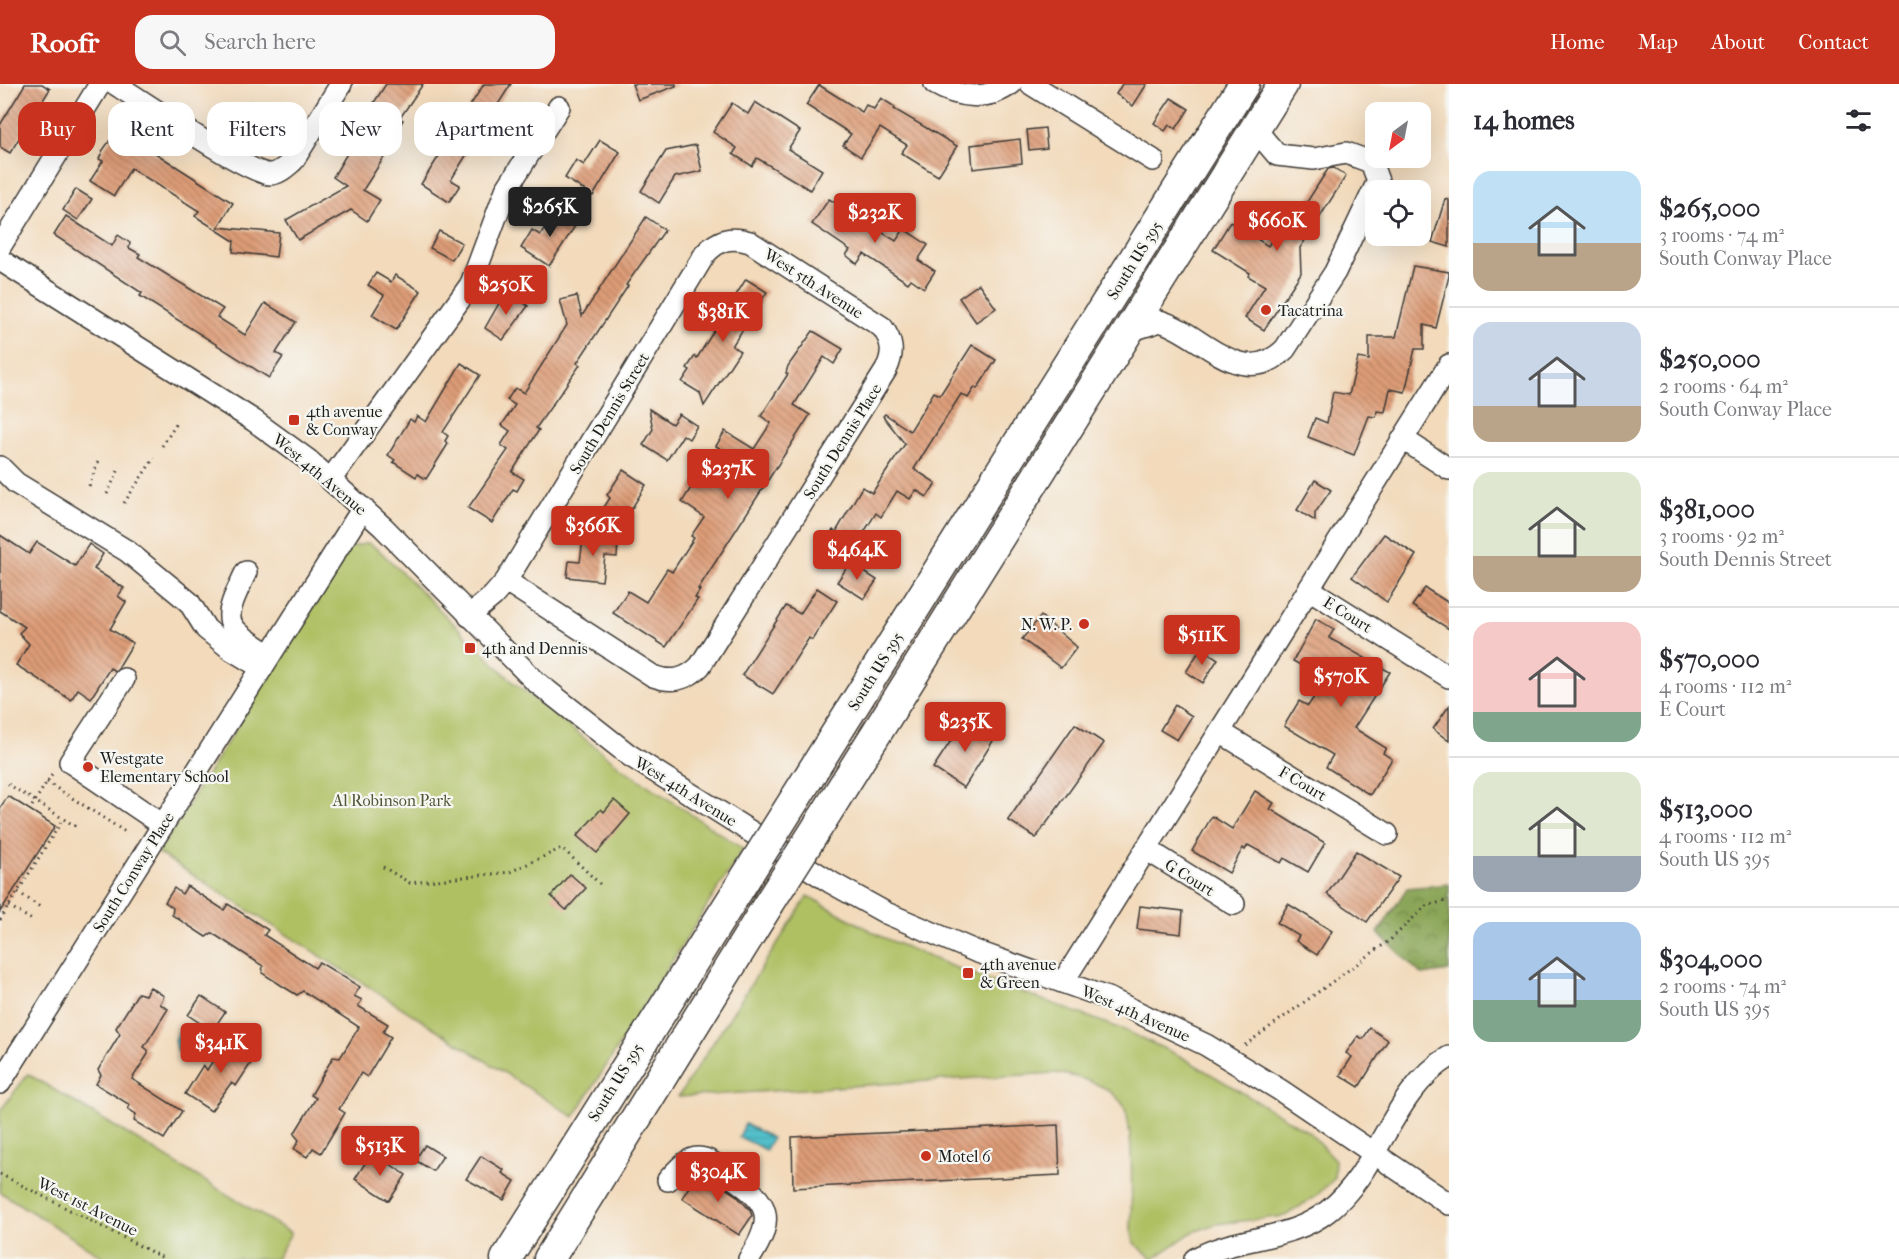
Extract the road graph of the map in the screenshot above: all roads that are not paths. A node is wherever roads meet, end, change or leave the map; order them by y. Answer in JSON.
{"nodes":[{"id":1,"x":100,"y":84,"type":"edge"},
{"id":2,"x":115,"y":84,"type":"edge"},
{"id":3,"x":341,"y":84,"type":"edge"},
{"id":4,"x":935,"y":84,"type":"edge"},
{"id":5,"x":1011,"y":84,"type":"edge"},
{"id":6,"x":1031,"y":84,"type":"edge"},
{"id":7,"x":1244,"y":84,"type":"edge"},
{"id":8,"x":1283,"y":84,"type":"edge"},
{"id":9,"x":560,"y":106,"type":"dead end"},
{"id":10,"x":1255,"y":129,"type":"junction"},
{"id":11,"x":1153,"y":160,"type":"dead end"},
{"id":12,"x":726,"y":238,"type":"joint"},
{"id":13,"x":0,"y":247,"type":"edge"},
{"id":14,"x":0,"y":260,"type":"edge"},
{"id":15,"x":1129,"y":331,"type":"junction"},
{"id":16,"x":891,"y":343,"type":"joint"},
{"id":17,"x":1449,"y":365,"type":"edge"},
{"id":18,"x":1403,"y":439,"type":"junction"},
{"id":19,"x":0,"y":467,"type":"edge"},
{"id":20,"x":1449,"y":469,"type":"edge"},
{"id":21,"x":331,"y":479,"type":"junction"},
{"id":22,"x":363,"y":508,"type":"junction"},
{"id":23,"x":246,"y":572,"type":"dead end"},
{"id":24,"x":506,"y":581,"type":"junction"},
{"id":25,"x":1309,"y":589,"type":"junction"},
{"id":26,"x":189,"y":602,"type":"junction"},
{"id":27,"x":231,"y":603,"type":"junction"},
{"id":28,"x":469,"y":616,"type":"junction"},
{"id":29,"x":266,"y":662,"type":"junction"},
{"id":30,"x":1449,"y":677,"type":"edge"},
{"id":31,"x":124,"y":679,"type":"dead end"},
{"id":32,"x":1220,"y":732,"type":"junction"},
{"id":33,"x":163,"y":825,"type":"junction"},
{"id":34,"x":1387,"y":834,"type":"dead end"},
{"id":35,"x":1146,"y":849,"type":"junction"},
{"id":36,"x":1234,"y":904,"type":"dead end"},
{"id":37,"x":1064,"y":982,"type":"junction"},
{"id":38,"x":646,"y":1034,"type":"junction"},
{"id":39,"x":1449,"y":1057,"type":"edge"},
{"id":40,"x":0,"y":1083,"type":"edge"},
{"id":41,"x":1375,"y":1154,"type":"junction"},
{"id":42,"x":668,"y":1180,"type":"dead end"},
{"id":43,"x":1449,"y":1204,"type":"edge"},
{"id":44,"x":506,"y":1259,"type":"edge"},
{"id":45,"x":530,"y":1259,"type":"edge"},
{"id":46,"x":549,"y":1259,"type":"edge"},
{"id":47,"x":749,"y":1259,"type":"edge"},
{"id":48,"x":1195,"y":1259,"type":"edge"}],
"edges":[{"from":1,"to":13,"type":"street"},
{"from":2,"to":3,"type":"street"},
{"from":4,"to":5,"type":"street"},
{"from":6,"to":11,"type":"street"},
{"from":7,"to":38,"type":"highway","name":"South US 395","bridge":true},
{"from":8,"to":10,"type":"highway","name":"South US 395"},
{"from":9,"to":21,"type":"street"},
{"from":10,"to":15,"type":"highway","name":"South US 395"},
{"from":10,"to":15,"type":"street"},
{"from":12,"to":16,"type":"street","name":"West 5th Avenue"},
{"from":12,"to":24,"type":"street","name":"South Dennis Street"},
{"from":14,"to":21,"type":"street","name":"West 4th Avenue"},
{"from":15,"to":46,"type":"highway","name":"South US 395","bridge":true},
{"from":16,"to":24,"type":"street","name":"South Dennis Place"},
{"from":17,"to":18,"type":"street"},
{"from":18,"to":20,"type":"street"},
{"from":18,"to":25,"type":"street"},
{"from":19,"to":26,"type":"street"},
{"from":21,"to":22,"type":"street","name":"West 4th Avenue"},
{"from":22,"to":28,"type":"street","name":"West 4th Avenue"},
{"from":22,"to":29,"type":"street","name":"South Conway Place"},
{"from":23,"to":27,"type":"street"},
{"from":24,"to":28,"type":"street","name":"South Dennis Street"},
{"from":25,"to":30,"type":"street","name":"E Court"},
{"from":25,"to":32,"type":"street"},
{"from":26,"to":27,"type":"street"},
{"from":26,"to":29,"type":"street"},
{"from":27,"to":29,"type":"street"},
{"from":28,"to":37,"type":"street","name":"West 4th Avenue"},
{"from":29,"to":33,"type":"street","name":"South Conway Place"},
{"from":31,"to":33,"type":"street"},
{"from":32,"to":34,"type":"street","name":"F Court"},
{"from":32,"to":35,"type":"street"},
{"from":33,"to":40,"type":"street","name":"South Conway Place"},
{"from":35,"to":36,"type":"street","name":"G Court"},
{"from":35,"to":37,"type":"street"},
{"from":37,"to":41,"type":"street","name":"West 4th Avenue"},
{"from":38,"to":44,"type":"highway","name":"South US 395"},
{"from":38,"to":45,"type":"highway"},
{"from":39,"to":41,"type":"street"},
{"from":41,"to":43,"type":"street","name":"West 4th Avenue"},
{"from":41,"to":48,"type":"street"},
{"from":42,"to":47,"type":"street"}]}
